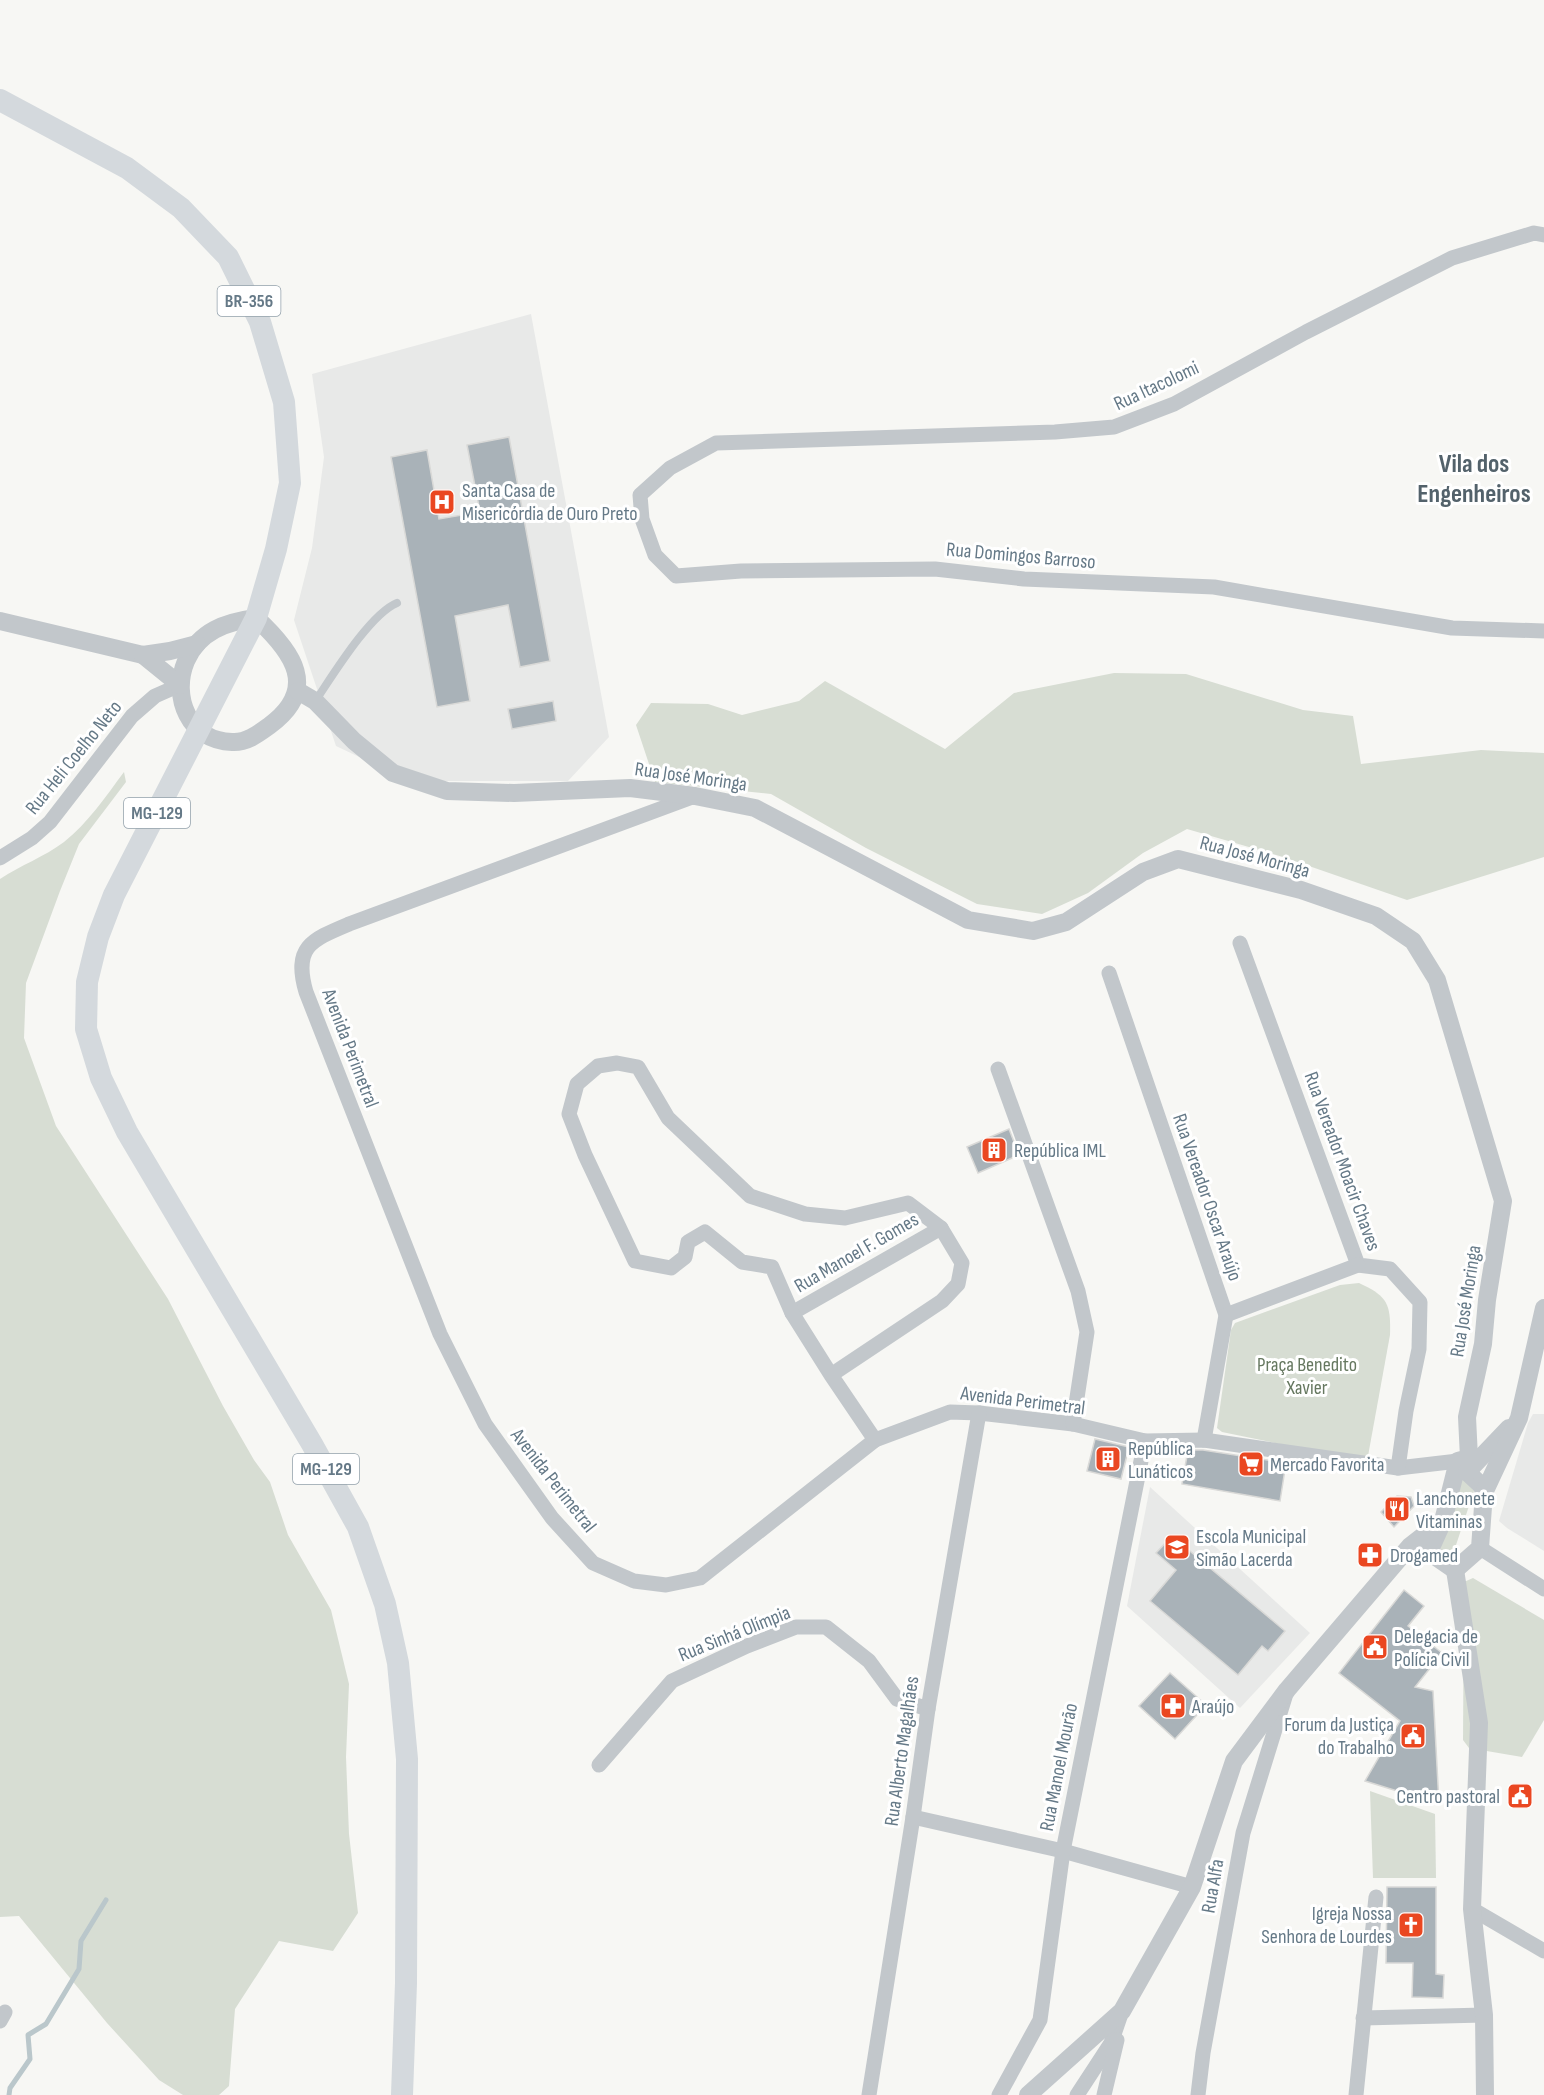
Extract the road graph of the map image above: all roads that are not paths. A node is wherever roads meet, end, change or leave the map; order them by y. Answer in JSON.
{"nodes":[{"id":1,"x":0,"y":100,"type":"edge"},
{"id":2,"x":1544,"y":235,"type":"edge"},
{"id":3,"x":716,"y":443,"type":"joint"},
{"id":4,"x":397,"y":603,"type":"dead end"},
{"id":5,"x":256,"y":618,"type":"junction"},
{"id":6,"x":0,"y":621,"type":"edge"},
{"id":7,"x":1544,"y":631,"type":"edge"},
{"id":8,"x":197,"y":644,"type":"junction"},
{"id":9,"x":143,"y":655,"type":"junction"},
{"id":10,"x":180,"y":685,"type":"junction"},
{"id":11,"x":298,"y":691,"type":"junction"},
{"id":12,"x":315,"y":701,"type":"junction"},
{"id":13,"x":200,"y":730,"type":"junction"},
{"id":14,"x":695,"y":796,"type":"junction"},
{"id":15,"x":0,"y":858,"type":"edge"},
{"id":16,"x":1240,"y":943,"type":"dead end"},
{"id":17,"x":1109,"y":973,"type":"dead end"},
{"id":18,"x":998,"y":1069,"type":"dead end"},
{"id":19,"x":940,"y":1228,"type":"junction"},
{"id":20,"x":1358,"y":1265,"type":"junction"},
{"id":21,"x":1544,"y":1308,"type":"edge"},
{"id":22,"x":792,"y":1313,"type":"junction"},
{"id":23,"x":1226,"y":1315,"type":"junction"},
{"id":24,"x":831,"y":1375,"type":"junction"},
{"id":25,"x":979,"y":1413,"type":"junction"},
{"id":26,"x":1519,"y":1418,"type":"junction"},
{"id":27,"x":1073,"y":1424,"type":"junction"},
{"id":28,"x":875,"y":1440,"type":"junction"},
{"id":29,"x":1204,"y":1440,"type":"junction"},
{"id":30,"x":1145,"y":1441,"type":"junction"},
{"id":31,"x":1464,"y":1464,"type":"junction"},
{"id":32,"x":1398,"y":1468,"type":"junction"},
{"id":33,"x":1484,"y":1494,"type":"junction"},
{"id":34,"x":1443,"y":1521,"type":"junction"},
{"id":35,"x":1410,"y":1546,"type":"junction"},
{"id":36,"x":1480,"y":1548,"type":"junction"},
{"id":37,"x":1429,"y":1552,"type":"junction"},
{"id":38,"x":1455,"y":1570,"type":"junction"},
{"id":39,"x":1544,"y":1589,"type":"edge"},
{"id":40,"x":1287,"y":1690,"type":"junction"},
{"id":41,"x":927,"y":1708,"type":"junction"},
{"id":42,"x":599,"y":1765,"type":"dead end"},
{"id":43,"x":913,"y":1817,"type":"junction"},
{"id":44,"x":1063,"y":1851,"type":"junction"},
{"id":45,"x":1192,"y":1887,"type":"junction"},
{"id":46,"x":1376,"y":1897,"type":"dead end"},
{"id":47,"x":1472,"y":1909,"type":"junction"},
{"id":48,"x":1544,"y":1951,"type":"edge"},
{"id":49,"x":1122,"y":2011,"type":"junction"},
{"id":50,"x":1484,"y":2015,"type":"junction"},
{"id":51,"x":1363,"y":2018,"type":"junction"},
{"id":52,"x":402,"y":2095,"type":"edge"},
{"id":53,"x":869,"y":2095,"type":"edge"},
{"id":54,"x":999,"y":2095,"type":"edge"},
{"id":55,"x":1028,"y":2095,"type":"edge"},
{"id":56,"x":1077,"y":2095,"type":"edge"},
{"id":57,"x":1104,"y":2095,"type":"edge"},
{"id":58,"x":1198,"y":2095,"type":"edge"},
{"id":59,"x":1356,"y":2095,"type":"edge"},
{"id":60,"x":1485,"y":2095,"type":"edge"}],
"edges":[{"from":1,"to":5,"type":"main road","number":"BR-356"},
{"from":2,"to":3,"type":"street","name":"Rua Itacolomi"},
{"from":3,"to":7,"type":"street","name":"Rua Domingos Barroso"},
{"from":4,"to":12,"type":"lane"},
{"from":5,"to":8,"type":"street"},
{"from":5,"to":11,"type":"street"},
{"from":5,"to":13,"type":"main road","number":"MG-129"},
{"from":6,"to":9,"type":"street"},
{"from":8,"to":9,"type":"street"},
{"from":8,"to":10,"type":"street"},
{"from":9,"to":10,"type":"street"},
{"from":10,"to":13,"type":"street"},
{"from":10,"to":15,"type":"street","name":"Rua Heli Coelho Neto"},
{"from":11,"to":12,"type":"street","name":"Rua José Moringa"},
{"from":11,"to":13,"type":"street"},
{"from":12,"to":14,"type":"street","name":"Rua José Moringa"},
{"from":13,"to":52,"type":"main road","number":"MG-129"},
{"from":14,"to":28,"type":"street","name":"Avenida Perimetral"},
{"from":14,"to":31,"type":"street","name":"Rua José Moringa"},
{"from":16,"to":20,"type":"street","name":"Rua Vereador Moacir Chaves"},
{"from":17,"to":23,"type":"street","name":"Rua Vereador Oscar Araújo"},
{"from":18,"to":27,"type":"street"},
{"from":19,"to":22,"type":"street","name":"Rua Manoel F. Gomes"},
{"from":19,"to":22,"type":"street"},
{"from":19,"to":24,"type":"street"},
{"from":20,"to":23,"type":"street"},
{"from":20,"to":32,"type":"street","name":"Rua Vereador Moacir Chaves"},
{"from":21,"to":26,"type":"street"},
{"from":22,"to":24,"type":"street"},
{"from":23,"to":29,"type":"street","name":"Rua Vereador Oscar Araújo"},
{"from":24,"to":28,"type":"street"},
{"from":25,"to":27,"type":"street","name":"Avenida Perimetral"},
{"from":25,"to":28,"type":"street","name":"Avenida Perimetral"},
{"from":25,"to":41,"type":"street","name":"Rua Alberto Magalhães"},
{"from":26,"to":31,"type":"street"},
{"from":26,"to":33,"type":"street"},
{"from":27,"to":30,"type":"street","name":"Avenida Perimetral"},
{"from":29,"to":30,"type":"street","name":"Avenida Perimetral"},
{"from":29,"to":32,"type":"street","name":"Avenida Perimetral"},
{"from":30,"to":44,"type":"street","name":"Rua Manoel Mourão"},
{"from":31,"to":32,"type":"street","name":"Avenida Perimetral"},
{"from":31,"to":33,"type":"street"},
{"from":31,"to":34,"type":"street"},
{"from":33,"to":36,"type":"street"},
{"from":34,"to":35,"type":"street"},
{"from":34,"to":37,"type":"street"},
{"from":35,"to":37,"type":"street"},
{"from":35,"to":40,"type":"street"},
{"from":36,"to":38,"type":"street"},
{"from":36,"to":39,"type":"street"},
{"from":37,"to":38,"type":"street"},
{"from":38,"to":47,"type":"street"},
{"from":40,"to":45,"type":"street"},
{"from":40,"to":58,"type":"street","name":"Rua Alfa"},
{"from":41,"to":42,"type":"street","name":"Rua Sinhá Olímpia"},
{"from":41,"to":43,"type":"street","name":"Rua Alberto Magalhães"},
{"from":43,"to":44,"type":"street"},
{"from":43,"to":53,"type":"street","name":"Rua Alberto Magalhães"},
{"from":44,"to":45,"type":"street"},
{"from":44,"to":54,"type":"street","name":"Rua Manoel Mourão"},
{"from":45,"to":49,"type":"street"},
{"from":46,"to":51,"type":"street"},
{"from":47,"to":48,"type":"street"},
{"from":47,"to":50,"type":"street"},
{"from":49,"to":55,"type":"street"},
{"from":49,"to":56,"type":"street"},
{"from":49,"to":57,"type":"street"},
{"from":50,"to":51,"type":"street"},
{"from":50,"to":60,"type":"street"},
{"from":51,"to":59,"type":"street"}]}
